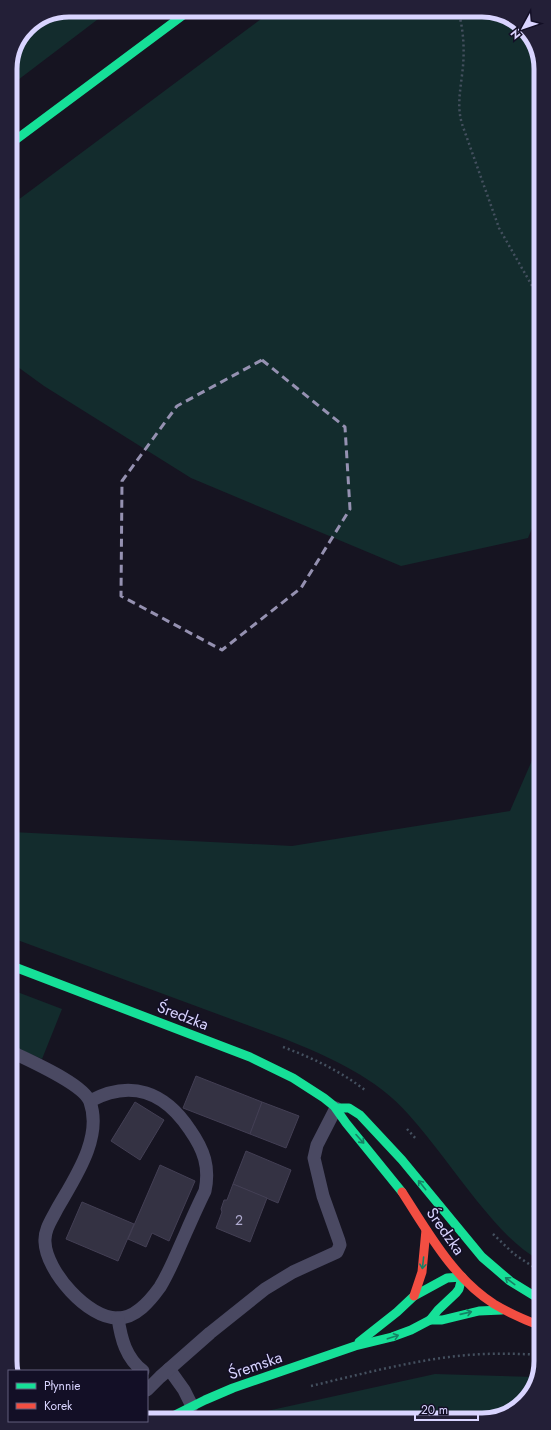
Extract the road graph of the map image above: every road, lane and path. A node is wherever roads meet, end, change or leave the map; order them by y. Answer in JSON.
{"nodes":[{"id":1,"x":181,"y":17,"type":"edge"},
{"id":2,"x":459,"y":17,"type":"edge"},
{"id":3,"x":17,"y":139,"type":"edge"},
{"id":4,"x":534,"y":291,"type":"edge"},
{"id":5,"x":17,"y":968,"type":"edge"},
{"id":6,"x":17,"y":1055,"type":"edge"},
{"id":7,"x":90,"y":1101,"type":"junction"},
{"id":8,"x":336,"y":1108,"type":"junction"},
{"id":9,"x":426,"y":1230,"type":"junction"},
{"id":10,"x":465,"y":1275,"type":"junction"},
{"id":11,"x":414,"y":1296,"type":"junction"},
{"id":12,"x":534,"y":1296,"type":"edge"},
{"id":13,"x":502,"y":1310,"type":"junction"},
{"id":14,"x":118,"y":1318,"type":"junction"},
{"id":15,"x":430,"y":1320,"type":"junction"},
{"id":16,"x":534,"y":1323,"type":"edge"},
{"id":17,"x":355,"y":1346,"type":"junction"},
{"id":18,"x":534,"y":1355,"type":"edge"},
{"id":19,"x":142,"y":1370,"type":"edge"},
{"id":20,"x":158,"y":1373,"type":"edge"},
{"id":21,"x":304,"y":1387,"type":"dead end"},
{"id":22,"x":148,"y":1388,"type":"edge"},
{"id":23,"x":192,"y":1406,"type":"junction"},
{"id":24,"x":179,"y":1413,"type":"edge"}],
"edges":[{"from":1,"to":3,"type":"street"},
{"from":2,"to":4,"type":"path"},
{"from":5,"to":8,"type":"street","name":"Średzka"},
{"from":6,"to":7,"type":"lane"},
{"from":7,"to":14,"type":"lane"},
{"from":7,"to":14,"type":"lane"},
{"from":8,"to":9,"type":"street","name":"Średzka","one_way":true},
{"from":12,"to":8,"type":"street","name":"Średzka","one_way":true},
{"from":8,"to":20,"type":"lane"},
{"from":9,"to":10,"type":"street","name":"Średzka"},
{"from":9,"to":11,"type":"street","name":"Śremska","one_way":true},
{"from":10,"to":11,"type":"street","name":"Śremska"},
{"from":10,"to":13,"type":"street","name":"Średzka"},
{"from":10,"to":15,"type":"street","name":"Śremska"},
{"from":11,"to":17,"type":"street","name":"Śremska"},
{"from":15,"to":13,"type":"street","name":"Śremska","one_way":true},
{"from":13,"to":16,"type":"street","name":"Średzka"},
{"from":14,"to":19,"type":"lane"},
{"from":17,"to":15,"type":"street","name":"Śremska","one_way":true},
{"from":17,"to":23,"type":"street","name":"Śremska"},
{"from":18,"to":21,"type":"path"},
{"from":20,"to":22,"type":"lane"},
{"from":20,"to":23,"type":"lane"},
{"from":23,"to":24,"type":"street","name":"Śremska"}]}
